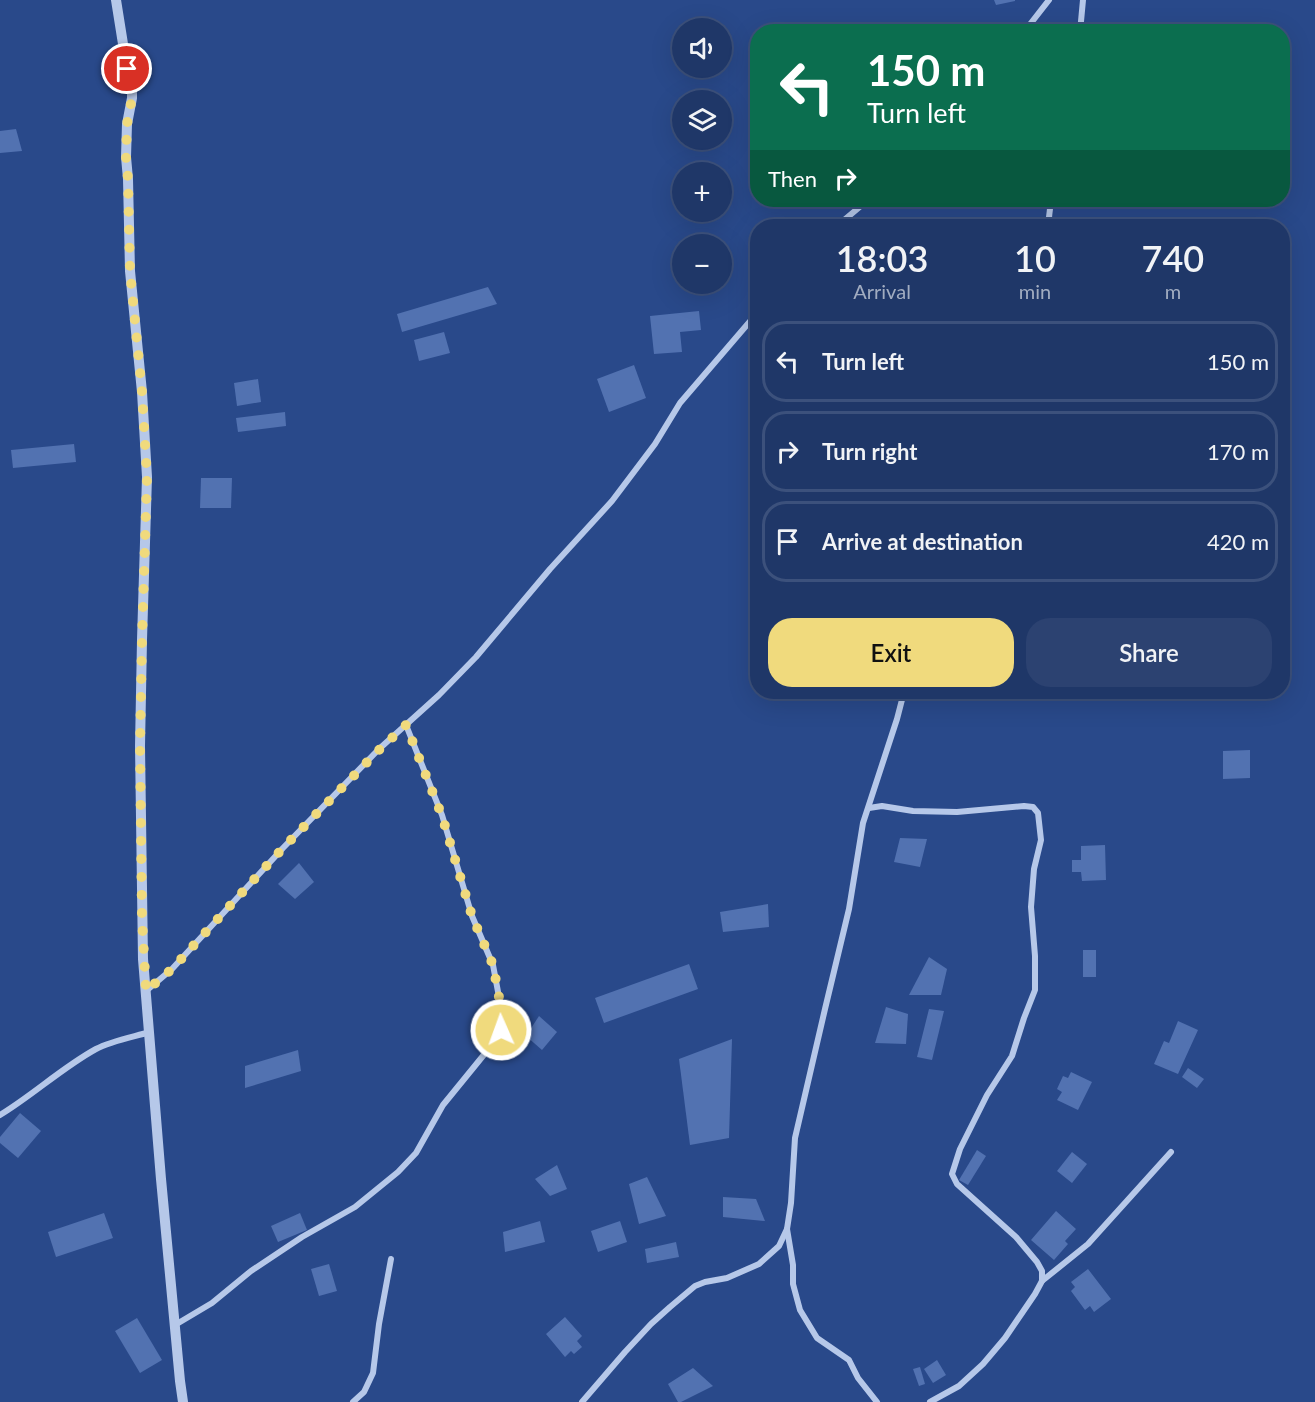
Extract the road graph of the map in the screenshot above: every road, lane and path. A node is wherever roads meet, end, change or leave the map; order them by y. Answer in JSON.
{"nodes":[{"id":1,"x":116,"y":0,"type":"edge"},
{"id":2,"x":1049,"y":0,"type":"edge"},
{"id":3,"x":1083,"y":0,"type":"edge"},
{"id":4,"x":1030,"y":24,"type":"edge"},
{"id":5,"x":1081,"y":24,"type":"edge"},
{"id":6,"x":860,"y":207,"type":"edge"},
{"id":7,"x":845,"y":219,"type":"edge"},
{"id":8,"x":750,"y":321,"type":"edge"},
{"id":9,"x":902,"y":699,"type":"edge"},
{"id":10,"x":406,"y":725,"type":"junction"},
{"id":11,"x":868,"y":808,"type":"junction"},
{"id":12,"x":146,"y":991,"type":"junction"},
{"id":13,"x":150,"y":1032,"type":"junction"},
{"id":14,"x":0,"y":1115,"type":"edge"},
{"id":15,"x":1171,"y":1152,"type":"dead end"},
{"id":16,"x":787,"y":1229,"type":"junction"},
{"id":17,"x":391,"y":1259,"type":"dead end"},
{"id":18,"x":1042,"y":1281,"type":"junction"},
{"id":19,"x":175,"y":1325,"type":"junction"},
{"id":20,"x":183,"y":1402,"type":"edge"},
{"id":21,"x":353,"y":1402,"type":"edge"},
{"id":22,"x":582,"y":1402,"type":"edge"},
{"id":23,"x":877,"y":1402,"type":"edge"},
{"id":24,"x":930,"y":1402,"type":"edge"}],
"edges":[{"from":1,"to":12,"type":"street"},
{"from":2,"to":4,"type":"street"},
{"from":3,"to":5,"type":"street"},
{"from":6,"to":7,"type":"street"},
{"from":8,"to":10,"type":"street"},
{"from":9,"to":11,"type":"street"},
{"from":10,"to":12,"type":"street"},
{"from":10,"to":19,"type":"street"},
{"from":11,"to":16,"type":"street"},
{"from":11,"to":18,"type":"street"},
{"from":12,"to":13,"type":"street"},
{"from":13,"to":14,"type":"street"},
{"from":13,"to":19,"type":"street"},
{"from":15,"to":18,"type":"street"},
{"from":16,"to":22,"type":"street"},
{"from":16,"to":23,"type":"street"},
{"from":17,"to":21,"type":"street"},
{"from":18,"to":24,"type":"street"},
{"from":19,"to":20,"type":"street"}]}
